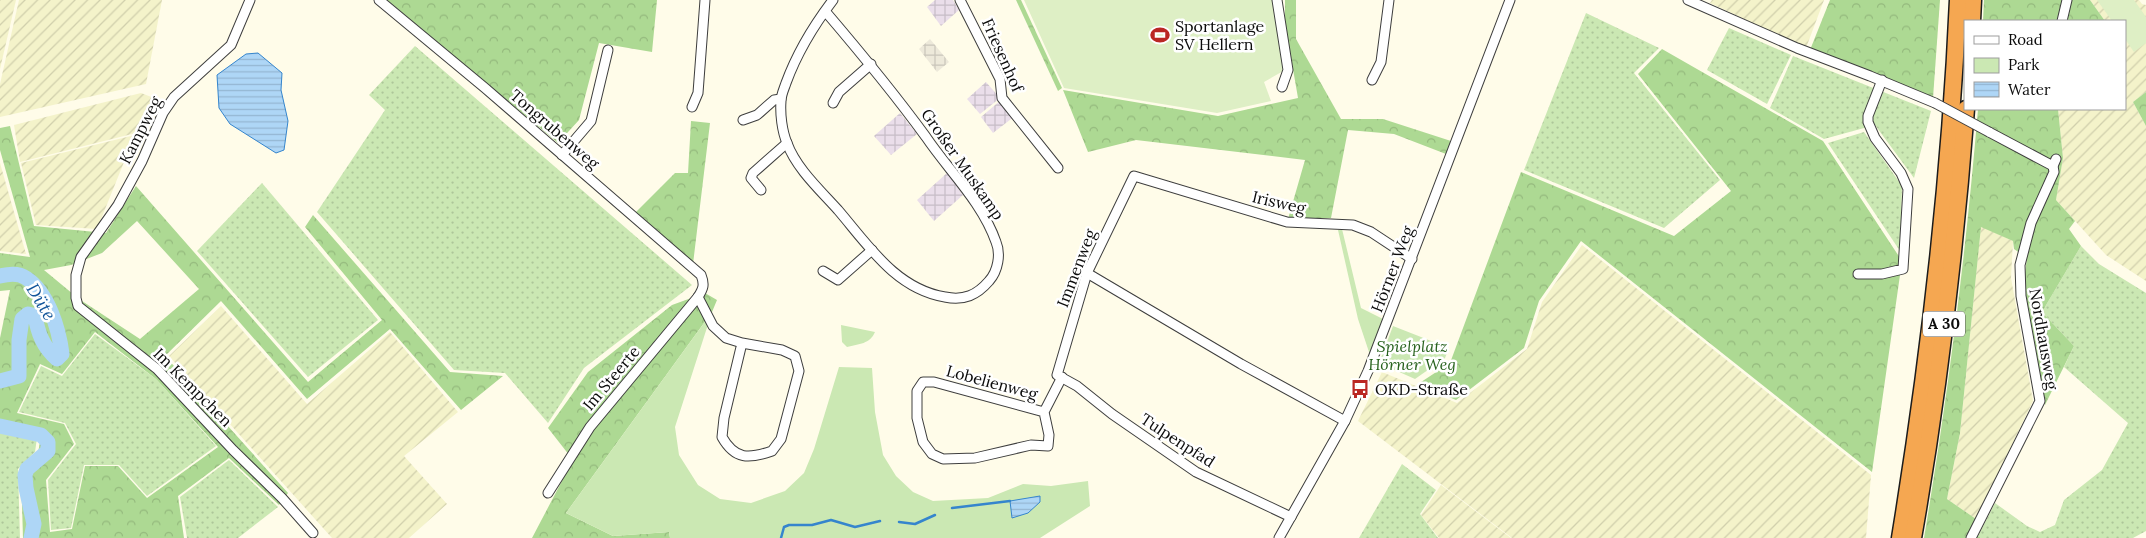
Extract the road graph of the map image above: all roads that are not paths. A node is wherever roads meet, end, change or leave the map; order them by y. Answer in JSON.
{"nodes":[{"id":1,"x":250,"y":0,"type":"edge"},
{"id":2,"x":378,"y":0,"type":"edge"},
{"id":3,"x":705,"y":0,"type":"edge"},
{"id":4,"x":833,"y":0,"type":"edge"},
{"id":5,"x":960,"y":0,"type":"edge"},
{"id":6,"x":1277,"y":0,"type":"edge"},
{"id":7,"x":1389,"y":0,"type":"edge"},
{"id":8,"x":1510,"y":0,"type":"edge"},
{"id":9,"x":1688,"y":0,"type":"edge"},
{"id":10,"x":1957,"y":0,"type":"edge"},
{"id":11,"x":1973,"y":0,"type":"edge"},
{"id":12,"x":2067,"y":0,"type":"edge"},
{"id":13,"x":825,"y":11,"type":"junction"},
{"id":14,"x":1964,"y":19,"type":"edge"},
{"id":15,"x":2062,"y":20,"type":"edge"},
{"id":16,"x":608,"y":50,"type":"dead end"},
{"id":17,"x":871,"y":64,"type":"junction"},
{"id":18,"x":1372,"y":80,"type":"dead end"},
{"id":19,"x":1882,"y":80,"type":"junction"},
{"id":20,"x":1282,"y":88,"type":"dead end"},
{"id":21,"x":780,"y":99,"type":"junction"},
{"id":22,"x":833,"y":103,"type":"dead end"},
{"id":23,"x":692,"y":106,"type":"dead end"},
{"id":24,"x":1966,"y":110,"type":"edge"},
{"id":25,"x":743,"y":120,"type":"dead end"},
{"id":26,"x":787,"y":143,"type":"junction"},
{"id":27,"x":562,"y":154,"type":"junction"},
{"id":28,"x":1058,"y":168,"type":"dead end"},
{"id":29,"x":1134,"y":176,"type":"joint"},
{"id":30,"x":761,"y":190,"type":"dead end"},
{"id":31,"x":872,"y":250,"type":"junction"},
{"id":32,"x":81,"y":257,"type":"joint"},
{"id":33,"x":1412,"y":259,"type":"junction"},
{"id":34,"x":823,"y":271,"type":"dead end"},
{"id":35,"x":1087,"y":274,"type":"junction"},
{"id":36,"x":1858,"y":274,"type":"dead end"},
{"id":37,"x":704,"y":288,"type":"joint"},
{"id":38,"x":698,"y":297,"type":"junction"},
{"id":39,"x":742,"y":343,"type":"junction"},
{"id":40,"x":1059,"y":376,"type":"junction"},
{"id":41,"x":1044,"y":412,"type":"junction"},
{"id":42,"x":1345,"y":421,"type":"junction"},
{"id":43,"x":548,"y":494,"type":"dead end"},
{"id":44,"x":1291,"y":517,"type":"junction"},
{"id":45,"x":313,"y":533,"type":"dead end"},
{"id":46,"x":1279,"y":538,"type":"edge"},
{"id":47,"x":1900,"y":538,"type":"edge"},
{"id":48,"x":1913,"y":538,"type":"edge"},
{"id":49,"x":1970,"y":538,"type":"edge"}],
"edges":[{"from":1,"to":32,"type":"street","name":"Kampweg"},
{"from":2,"to":27,"type":"street","name":"Tongrubenweg"},
{"from":3,"to":23,"type":"street"},
{"from":4,"to":13,"type":"street","name":"Großer Muskamp"},
{"from":5,"to":28,"type":"street","name":"Friesenhof"},
{"from":6,"to":20,"type":"street"},
{"from":7,"to":18,"type":"street"},
{"from":8,"to":33,"type":"street","name":"Hörner Weg"},
{"from":9,"to":19,"type":"street","name":"Nordhausweg"},
{"from":10,"to":14,"type":"highway"},
{"from":11,"to":14,"type":"highway","number":"A 30"},
{"from":12,"to":15,"type":"street"},
{"from":13,"to":17,"type":"street","name":"Großer Muskamp"},
{"from":13,"to":21,"type":"street","name":"Großer Muskamp"},
{"from":14,"to":47,"type":"highway","number":"A 30"},
{"from":16,"to":27,"type":"street"},
{"from":17,"to":22,"type":"street"},
{"from":17,"to":31,"type":"street","name":"Großer Muskamp"},
{"from":19,"to":36,"type":"street"},
{"from":19,"to":49,"type":"street","name":"Nordhausweg","bridge":true},
{"from":21,"to":25,"type":"street"},
{"from":21,"to":26,"type":"street","name":"Großer Muskamp"},
{"from":24,"to":48,"type":"highway","number":"A 30"},
{"from":26,"to":30,"type":"street"},
{"from":26,"to":31,"type":"street","name":"Großer Muskamp"},
{"from":27,"to":37,"type":"street","name":"Tongrubenweg"},
{"from":29,"to":33,"type":"street","name":"Irisweg"},
{"from":29,"to":35,"type":"street","name":"Immenweg"},
{"from":31,"to":34,"type":"street"},
{"from":32,"to":45,"type":"street","name":"Im Kempchen"},
{"from":33,"to":42,"type":"street","name":"Hörner Weg"},
{"from":35,"to":40,"type":"street","name":"Immenweg"},
{"from":35,"to":42,"type":"street"},
{"from":37,"to":38,"type":"street","name":"Im Steerte"},
{"from":38,"to":39,"type":"street"},
{"from":38,"to":43,"type":"street","name":"Im Steerte"},
{"from":39,"to":39,"type":"street"},
{"from":40,"to":41,"type":"street","name":"Lobelienweg"},
{"from":40,"to":44,"type":"street","name":"Tulpenpfad"},
{"from":41,"to":41,"type":"street","name":"Lobelienweg"},
{"from":42,"to":44,"type":"street","name":"Hörner Weg"},
{"from":44,"to":46,"type":"street","name":"Hörner Weg"}]}
